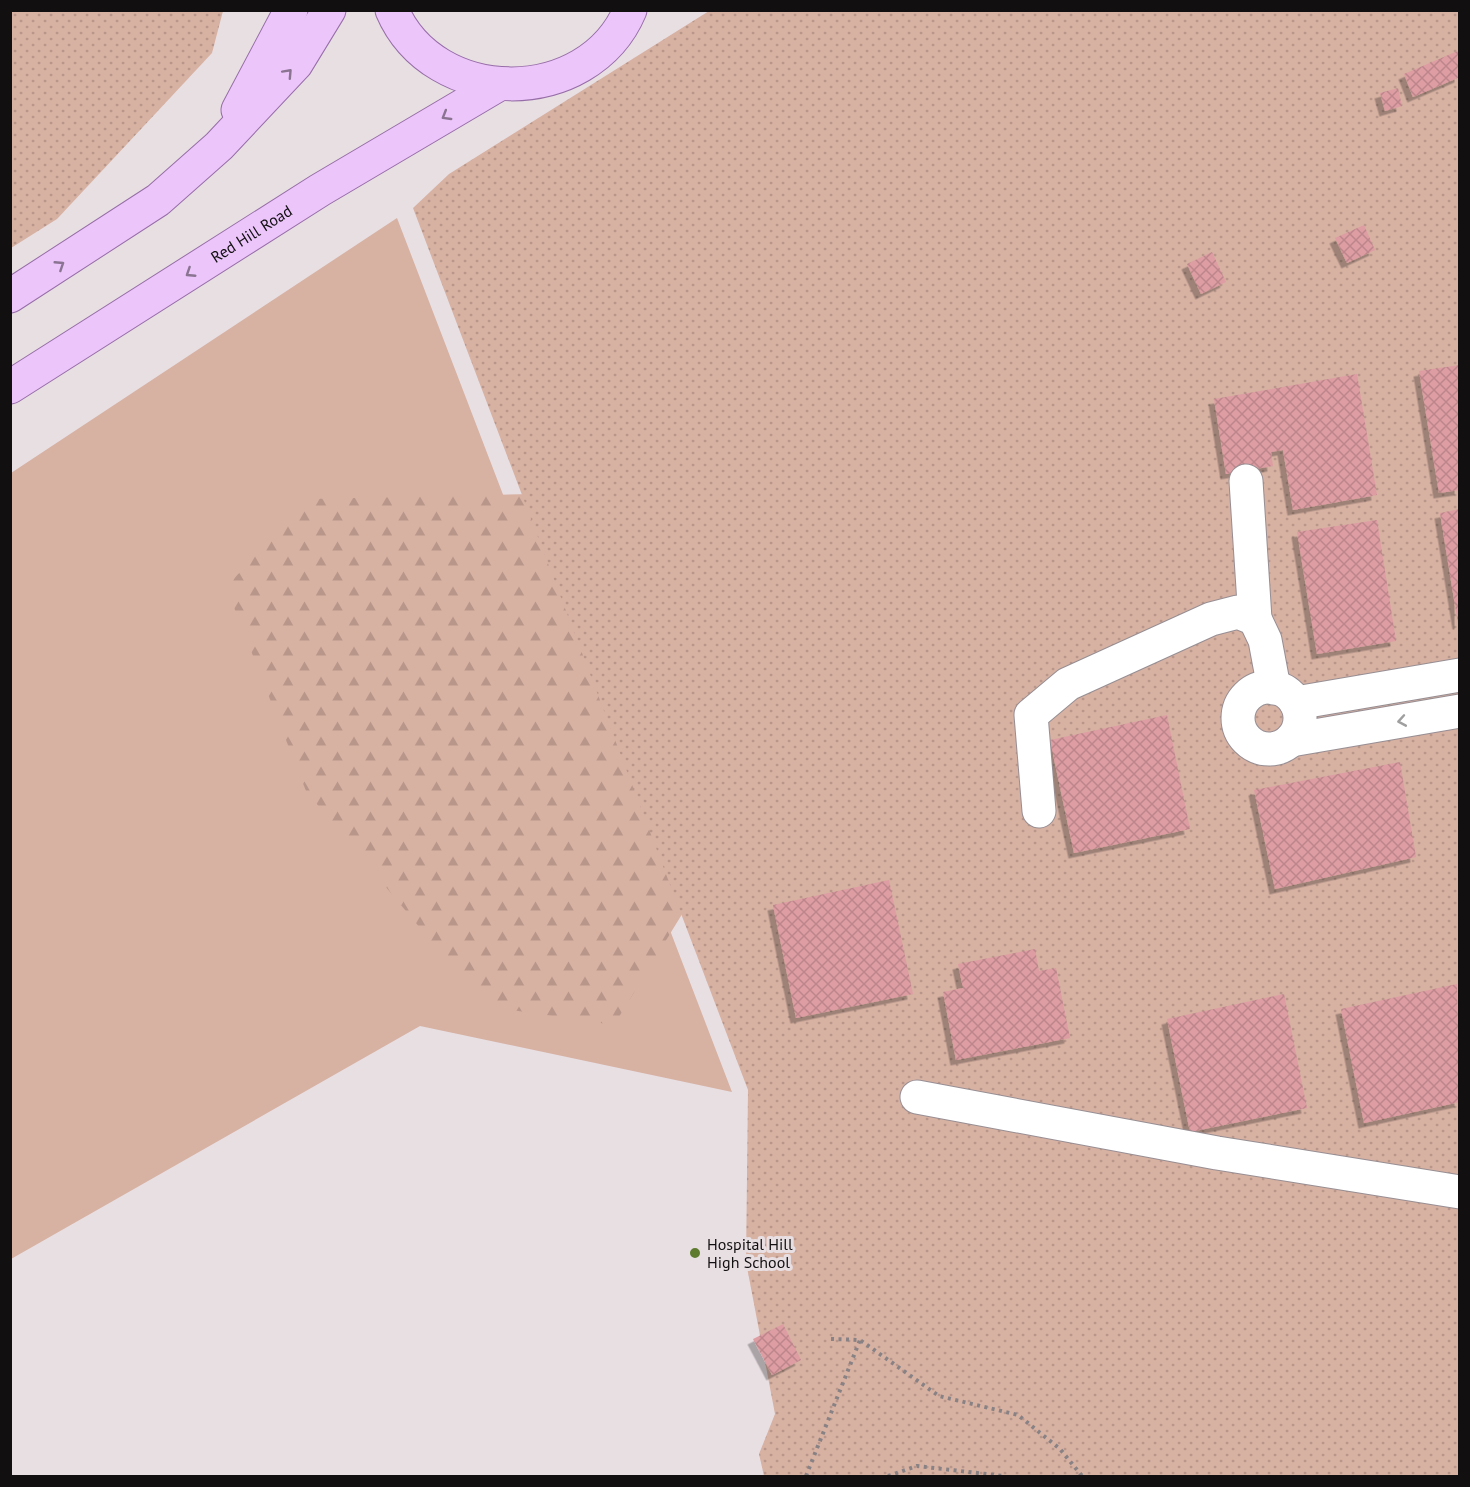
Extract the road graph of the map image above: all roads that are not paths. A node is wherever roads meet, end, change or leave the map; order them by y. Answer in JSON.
{"nodes":[{"id":1,"x":291,"y":10,"type":"edge"},
{"id":2,"x":329,"y":10,"type":"edge"},
{"id":3,"x":392,"y":10,"type":"edge"},
{"id":4,"x":631,"y":14,"type":"edge"},
{"id":5,"x":496,"y":86,"type":"junction"},
{"id":6,"x":219,"y":146,"type":"junction"},
{"id":7,"x":10,"y":296,"type":"edge"},
{"id":8,"x":10,"y":387,"type":"edge"},
{"id":9,"x":1246,"y":482,"type":"dead end"},
{"id":10,"x":1255,"y":619,"type":"junction"},
{"id":11,"x":1460,"y":675,"type":"edge"},
{"id":12,"x":1285,"y":696,"type":"junction"},
{"id":13,"x":1460,"y":711,"type":"edge"},
{"id":14,"x":1292,"y":740,"type":"junction"},
{"id":15,"x":1038,"y":811,"type":"dead end"},
{"id":16,"x":917,"y":1097,"type":"dead end"},
{"id":17,"x":1460,"y":1192,"type":"edge"}],
"edges":[{"from":1,"to":6,"type":"main road"},
{"from":6,"to":2,"type":"main road","one_way":true},
{"from":3,"to":5,"type":"main road"},
{"from":4,"to":5,"type":"main road"},
{"from":5,"to":8,"type":"main road","name":"Red Hill Road","one_way":true},
{"from":7,"to":6,"type":"main road","one_way":true},
{"from":9,"to":10,"type":"street"},
{"from":10,"to":12,"type":"street"},
{"from":10,"to":15,"type":"street"},
{"from":11,"to":12,"type":"street"},
{"from":12,"to":14,"type":"street"},
{"from":12,"to":14,"type":"street"},
{"from":13,"to":14,"type":"street","one_way":true},
{"from":16,"to":17,"type":"street"}]}
